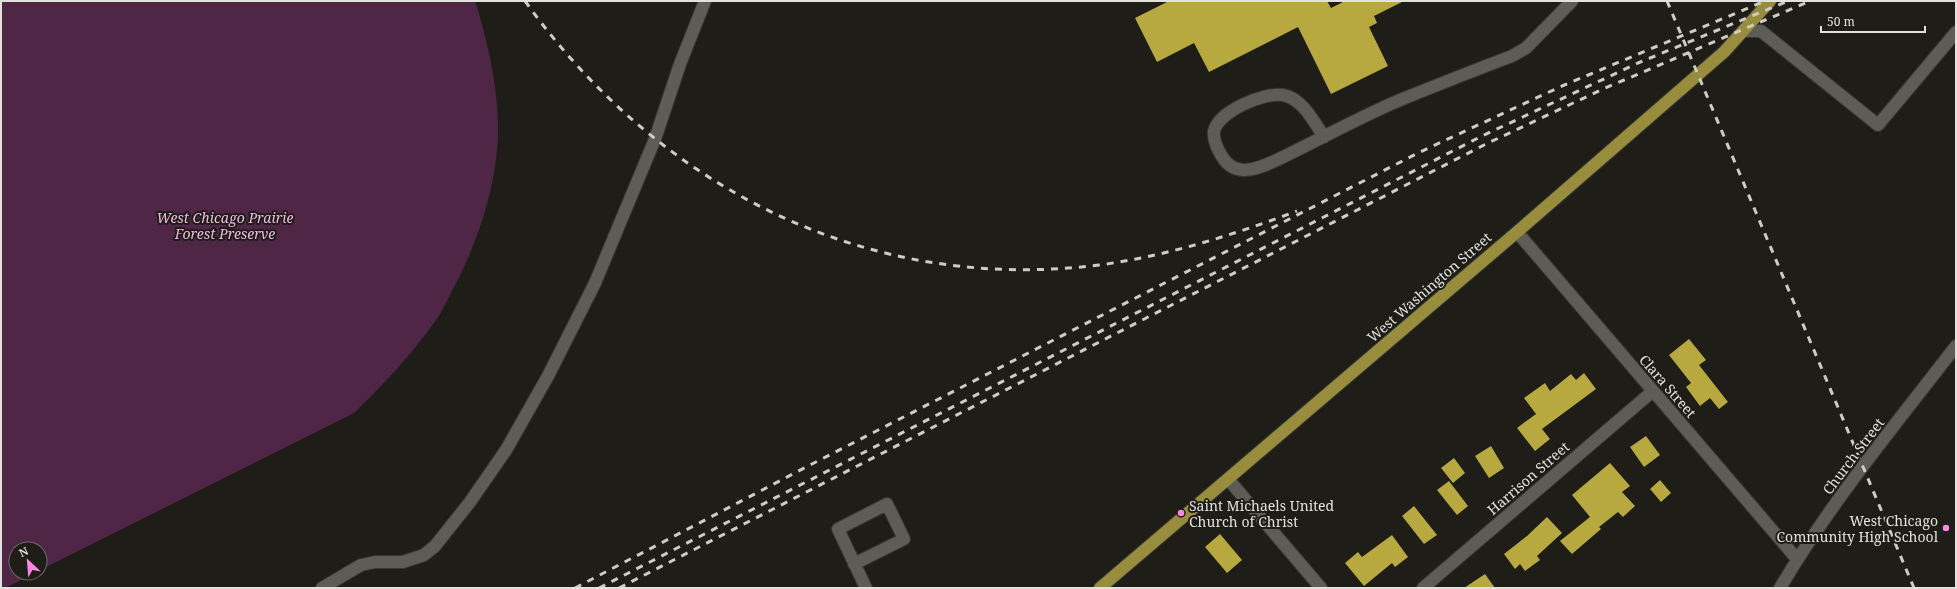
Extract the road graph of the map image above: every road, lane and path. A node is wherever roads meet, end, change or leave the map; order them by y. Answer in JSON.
{"nodes":[{"id":1,"x":706,"y":1,"type":"edge"},
{"id":2,"x":1572,"y":1,"type":"edge"},
{"id":3,"x":1770,"y":1,"type":"edge"},
{"id":4,"x":1743,"y":31,"type":"junction"},
{"id":5,"x":1956,"y":32,"type":"edge"},
{"id":6,"x":1324,"y":137,"type":"junction"},
{"id":7,"x":1517,"y":232,"type":"junction"},
{"id":8,"x":1956,"y":346,"type":"edge"},
{"id":9,"x":1653,"y":391,"type":"junction"},
{"id":10,"x":1228,"y":479,"type":"junction"},
{"id":11,"x":1797,"y":559,"type":"junction"},
{"id":12,"x":854,"y":564,"type":"junction"},
{"id":13,"x":322,"y":588,"type":"edge"},
{"id":14,"x":866,"y":588,"type":"edge"},
{"id":15,"x":1100,"y":588,"type":"edge"},
{"id":16,"x":1321,"y":588,"type":"edge"},
{"id":17,"x":1423,"y":588,"type":"edge"},
{"id":18,"x":1780,"y":588,"type":"edge"}],
"edges":[{"from":1,"to":13,"type":"street"},
{"from":2,"to":6,"type":"street"},
{"from":3,"to":4,"type":"main road","name":"West Washington Street"},
{"from":4,"to":5,"type":"street"},
{"from":4,"to":7,"type":"main road","name":"West Washington Street"},
{"from":6,"to":6,"type":"street"},
{"from":7,"to":9,"type":"street","name":"Clara Street"},
{"from":7,"to":10,"type":"main road","name":"West Washington Street"},
{"from":8,"to":11,"type":"street","name":"Church Street"},
{"from":9,"to":11,"type":"street","name":"Clara Street"},
{"from":9,"to":17,"type":"street","name":"Harrison Street"},
{"from":10,"to":15,"type":"main road","name":"West Washington Street"},
{"from":10,"to":16,"type":"street"},
{"from":11,"to":18,"type":"street","name":"Church Street"},
{"from":12,"to":12,"type":"street"},
{"from":12,"to":14,"type":"street"}]}
